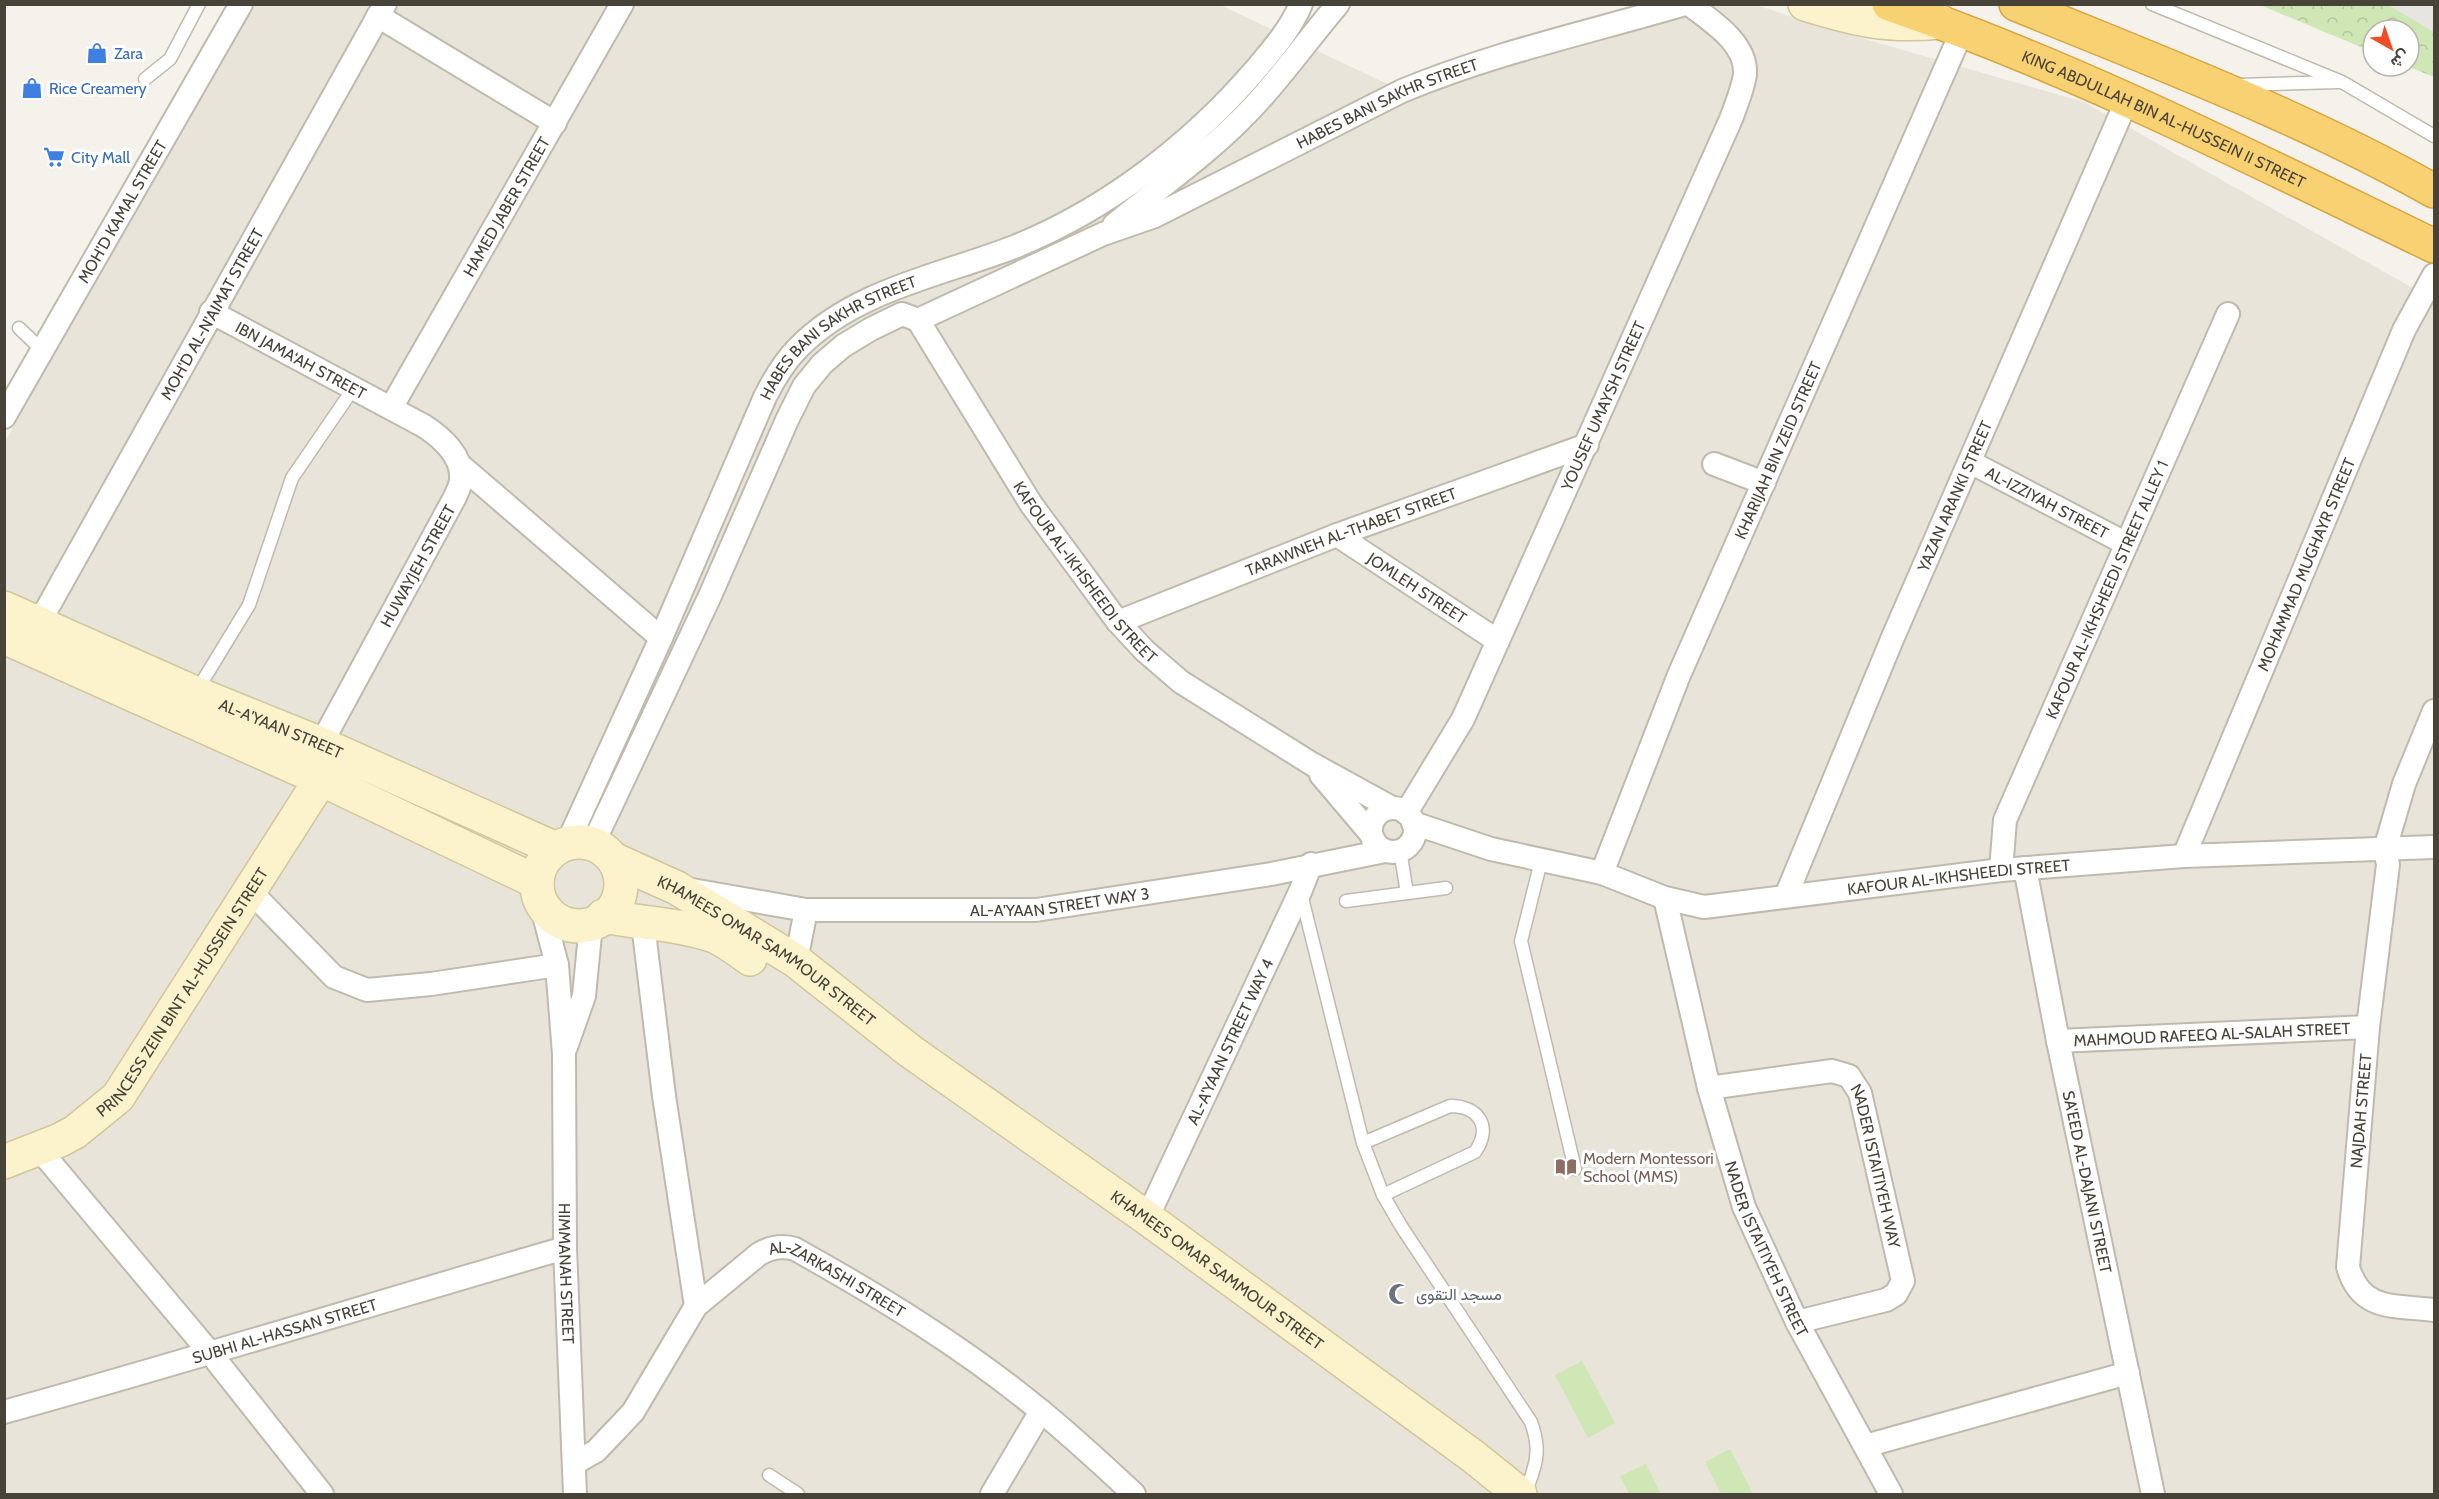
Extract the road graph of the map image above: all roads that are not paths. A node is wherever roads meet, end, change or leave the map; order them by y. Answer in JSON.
{"nodes":[{"id":1,"x":199,"y":4,"type":"edge"},
{"id":2,"x":241,"y":4,"type":"edge"},
{"id":3,"x":622,"y":4,"type":"edge"},
{"id":4,"x":1301,"y":4,"type":"edge"},
{"id":5,"x":1338,"y":4,"type":"edge"},
{"id":6,"x":1687,"y":4,"type":"edge"},
{"id":7,"x":1805,"y":4,"type":"edge"},
{"id":8,"x":1889,"y":4,"type":"edge"},
{"id":9,"x":2016,"y":4,"type":"edge"},
{"id":10,"x":2152,"y":4,"type":"edge"},
{"id":11,"x":381,"y":10,"type":"edge"},
{"id":12,"x":1952,"y":27,"type":"junction"},
{"id":13,"x":145,"y":79,"type":"dead end"},
{"id":14,"x":2342,"y":82,"type":"junction"},
{"id":15,"x":2216,"y":86,"type":"junction"},
{"id":16,"x":2127,"y":100,"type":"junction"},
{"id":17,"x":555,"y":123,"type":"junction"},
{"id":18,"x":2434,"y":136,"type":"edge"},
{"id":19,"x":2434,"y":191,"type":"edge"},
{"id":20,"x":1104,"y":234,"type":"junction"},
{"id":21,"x":2434,"y":246,"type":"edge"},
{"id":22,"x":2434,"y":275,"type":"edge"},
{"id":23,"x":211,"y":312,"type":"junction"},
{"id":24,"x":2228,"y":314,"type":"dead end"},
{"id":25,"x":918,"y":320,"type":"junction"},
{"id":26,"x":19,"y":328,"type":"dead end"},
{"id":27,"x":43,"y":351,"type":"junction"},
{"id":28,"x":353,"y":389,"type":"junction"},
{"id":29,"x":391,"y":408,"type":"junction"},
{"id":30,"x":4,"y":417,"type":"edge"},
{"id":31,"x":1587,"y":445,"type":"junction"},
{"id":32,"x":1970,"y":462,"type":"junction"},
{"id":33,"x":1714,"y":464,"type":"dead end"},
{"id":34,"x":460,"y":465,"type":"junction"},
{"id":35,"x":1764,"y":483,"type":"junction"},
{"id":36,"x":1337,"y":535,"type":"junction"},
{"id":37,"x":2125,"y":543,"type":"junction"},
{"id":38,"x":4,"y":608,"type":"edge"},
{"id":39,"x":1118,"y":622,"type":"junction"},
{"id":40,"x":39,"y":623,"type":"junction"},
{"id":41,"x":4,"y":637,"type":"edge"},
{"id":42,"x":661,"y":638,"type":"junction"},
{"id":43,"x":1498,"y":641,"type":"junction"},
{"id":44,"x":195,"y":693,"type":"junction"},
{"id":45,"x":2434,"y":711,"type":"edge"},
{"id":46,"x":321,"y":744,"type":"junction"},
{"id":47,"x":1312,"y":764,"type":"junction"},
{"id":48,"x":321,"y":779,"type":"junction"},
{"id":49,"x":1394,"y":832,"type":"junction"},
{"id":50,"x":2434,"y":847,"type":"edge"},
{"id":51,"x":583,"y":849,"type":"junction"},
{"id":52,"x":2385,"y":849,"type":"junction"},
{"id":53,"x":2184,"y":856,"type":"junction"},
{"id":54,"x":1541,"y":861,"type":"junction"},
{"id":55,"x":1311,"y":864,"type":"junction"},
{"id":56,"x":2025,"y":868,"type":"junction"},
{"id":57,"x":2001,"y":870,"type":"junction"},
{"id":58,"x":1602,"y":873,"type":"junction"},
{"id":59,"x":677,"y":888,"type":"junction"},
{"id":60,"x":1446,"y":888,"type":"dead end"},
{"id":61,"x":250,"y":891,"type":"junction"},
{"id":62,"x":538,"y":891,"type":"junction"},
{"id":63,"x":1300,"y":892,"type":"junction"},
{"id":64,"x":1407,"y":893,"type":"junction"},
{"id":65,"x":1786,"y":896,"type":"junction"},
{"id":66,"x":1665,"y":898,"type":"junction"},
{"id":67,"x":1346,"y":901,"type":"dead end"},
{"id":68,"x":806,"y":910,"type":"junction"},
{"id":69,"x":597,"y":920,"type":"junction"},
{"id":70,"x":643,"y":924,"type":"junction"},
{"id":71,"x":796,"y":961,"type":"junction"},
{"id":72,"x":557,"y":965,"type":"junction"},
{"id":73,"x":2368,"y":1027,"type":"junction"},
{"id":74,"x":2058,"y":1041,"type":"junction"},
{"id":75,"x":910,"y":1050,"type":"junction"},
{"id":76,"x":564,"y":1054,"type":"junction"},
{"id":77,"x":1709,"y":1088,"type":"junction"},
{"id":78,"x":1363,"y":1143,"type":"junction"},
{"id":79,"x":39,"y":1149,"type":"junction"},
{"id":80,"x":4,"y":1162,"type":"edge"},
{"id":81,"x":1575,"y":1169,"type":"dead end"},
{"id":82,"x":1383,"y":1195,"type":"junction"},
{"id":83,"x":1147,"y":1218,"type":"junction"},
{"id":84,"x":565,"y":1248,"type":"junction"},
{"id":85,"x":696,"y":1305,"type":"junction"},
{"id":86,"x":2434,"y":1310,"type":"edge"},
{"id":87,"x":1797,"y":1322,"type":"junction"},
{"id":88,"x":211,"y":1354,"type":"junction"},
{"id":89,"x":2128,"y":1373,"type":"junction"},
{"id":90,"x":1041,"y":1411,"type":"junction"},
{"id":91,"x":4,"y":1412,"type":"edge"},
{"id":92,"x":1865,"y":1446,"type":"junction"},
{"id":93,"x":575,"y":1464,"type":"junction"},
{"id":94,"x":769,"y":1475,"type":"dead end"},
{"id":95,"x":322,"y":1494,"type":"edge"},
{"id":96,"x":575,"y":1494,"type":"edge"},
{"id":97,"x":798,"y":1494,"type":"edge"},
{"id":98,"x":992,"y":1494,"type":"edge"},
{"id":99,"x":1134,"y":1494,"type":"edge"},
{"id":100,"x":1520,"y":1494,"type":"edge"},
{"id":101,"x":1526,"y":1494,"type":"edge"},
{"id":102,"x":1891,"y":1494,"type":"edge"},
{"id":103,"x":2153,"y":1494,"type":"edge"}],
"edges":[{"from":1,"to":13,"type":"lane"},
{"from":2,"to":27,"type":"street","name":"MOH'D KAMAL STREET"},
{"from":3,"to":17,"type":"street","name":"HAMED JABER STREET"},
{"from":4,"to":42,"type":"street","name":"HABES BANI SAKHR STREET"},
{"from":5,"to":20,"type":"street","name":"HABES BANI SAKHR STREET"},
{"from":6,"to":20,"type":"street","name":"HABES BANI SAKHR STREET"},
{"from":6,"to":31,"type":"street","name":"YOUSEF UMAYSH STREET"},
{"from":7,"to":12,"type":"street"},
{"from":8,"to":12,"type":"highway","name":"KING ABDULLAH BIN AL-HUSSEIN II STREET"},
{"from":9,"to":15,"type":"highway"},
{"from":10,"to":14,"type":"lane"},
{"from":11,"to":17,"type":"street"},
{"from":11,"to":23,"type":"street","name":"MOH'D AL-N'AIMAT STREET"},
{"from":12,"to":16,"type":"highway","name":"KING ABDULLAH BIN AL-HUSSEIN II STREET"},
{"from":12,"to":35,"type":"street","name":"KHARIJAH BIN ZEID STREET"},
{"from":14,"to":15,"type":"lane"},
{"from":14,"to":18,"type":"lane"},
{"from":15,"to":19,"type":"highway"},
{"from":16,"to":21,"type":"highway","name":"KING ABDULLAH BIN AL-HUSSEIN II STREET"},
{"from":16,"to":32,"type":"street","name":"YAZAN ARANKI STREET"},
{"from":17,"to":29,"type":"street","name":"HAMED JABER STREET"},
{"from":20,"to":25,"type":"street","name":"HABES BANI SAKHR STREET"},
{"from":22,"to":53,"type":"street","name":"MOHAMMAD MUGHAYR STREET"},
{"from":23,"to":28,"type":"street","name":"IBN JAMA‘AH STREET"},
{"from":23,"to":40,"type":"street","name":"MOH'D AL-N'AIMAT STREET"},
{"from":24,"to":37,"type":"street","name":"KAFOUR AL-IKHSHEEDI STREET ALLEY 1"},
{"from":25,"to":39,"type":"street","name":"KAFOUR AL-IKHSHEEDI STREET"},
{"from":25,"to":51,"type":"street","name":"HABES BANI SAKHR STREET"},
{"from":26,"to":27,"type":"lane"},
{"from":27,"to":30,"type":"street","name":"MOH'D KAMAL STREET"},
{"from":28,"to":29,"type":"street","name":"IBN JAMA‘AH STREET"},
{"from":28,"to":44,"type":"lane"},
{"from":29,"to":34,"type":"street"},
{"from":31,"to":36,"type":"street","name":"TARAWNEH AL-THABET STREET"},
{"from":31,"to":43,"type":"street","name":"YOUSEF UMAYSH STREET"},
{"from":32,"to":37,"type":"street","name":"AL-IZZIYAH STREET"},
{"from":32,"to":65,"type":"street","name":"YAZAN ARANKI STREET"},
{"from":33,"to":35,"type":"street"},
{"from":34,"to":42,"type":"street"},
{"from":34,"to":46,"type":"street","name":"HUWAYJEH STREET"},
{"from":35,"to":58,"type":"street","name":"KHARIJAH BIN ZEID STREET"},
{"from":36,"to":39,"type":"street","name":"TARAWNEH AL-THABET STREET"},
{"from":36,"to":43,"type":"street","name":"JOMLEH STREET"},
{"from":37,"to":57,"type":"street","name":"KAFOUR AL-IKHSHEEDI STREET ALLEY 1"},
{"from":38,"to":40,"type":"street","name":"AL-A'YAAN STREET"},
{"from":39,"to":47,"type":"street","name":"KAFOUR AL-IKHSHEEDI STREET"},
{"from":40,"to":44,"type":"street","name":"AL-A'YAAN STREET"},
{"from":41,"to":48,"type":"street","name":"AL-A'YAAN STREET"},
{"from":42,"to":51,"type":"street","name":"HABES BANI SAKHR STREET"},
{"from":43,"to":49,"type":"street","name":"YOUSEF UMAYSH STREET"},
{"from":44,"to":46,"type":"street","name":"AL-A'YAAN STREET"},
{"from":45,"to":52,"type":"street","name":"NAJDAH STREET"},
{"from":46,"to":51,"type":"street","name":"AL-A'YAAN STREET"},
{"from":47,"to":49,"type":"street","name":"KAFOUR AL-IKHSHEEDI STREET"},
{"from":47,"to":49,"type":"street","name":"KAFOUR AL-IKHSHEEDI STREET"},
{"from":48,"to":61,"type":"street","name":"PRINCESS ZEIN BINT AL-HUSSEIN STREET"},
{"from":48,"to":62,"type":"street","name":"AL-A'YAAN STREET"},
{"from":49,"to":54,"type":"street","name":"KAFOUR AL-IKHSHEEDI STREET"},
{"from":49,"to":55,"type":"street","name":"AL-A'YAAN STREET WAY 3"},
{"from":49,"to":64,"type":"lane"},
{"from":50,"to":52,"type":"street","name":"KAFOUR AL-IKHSHEEDI STREET"},
{"from":51,"to":59,"type":"street","name":"KHAMEES OMAR SAMMOUR STREET"},
{"from":51,"to":62,"type":"street"},
{"from":51,"to":69,"type":"street"},
{"from":52,"to":53,"type":"street","name":"KAFOUR AL-IKHSHEEDI STREET"},
{"from":52,"to":73,"type":"street","name":"NAJDAH STREET"},
{"from":53,"to":56,"type":"street","name":"KAFOUR AL-IKHSHEEDI STREET"},
{"from":54,"to":58,"type":"street","name":"KAFOUR AL-IKHSHEEDI STREET"},
{"from":54,"to":81,"type":"lane"},
{"from":55,"to":63,"type":"street","name":"AL-A'YAAN STREET WAY 4"},
{"from":55,"to":68,"type":"street","name":"AL-A'YAAN STREET WAY 3"},
{"from":56,"to":57,"type":"street","name":"KAFOUR AL-IKHSHEEDI STREET"},
{"from":56,"to":74,"type":"street","name":"SA'EED AL-DAJANI STREET"},
{"from":57,"to":65,"type":"street","name":"KAFOUR AL-IKHSHEEDI STREET"},
{"from":58,"to":66,"type":"street","name":"KAFOUR AL-IKHSHEEDI STREET"},
{"from":59,"to":68,"type":"street","name":"AL-A'YAAN STREET WAY 3"},
{"from":59,"to":71,"type":"street","name":"KHAMEES OMAR SAMMOUR STREET"},
{"from":60,"to":64,"type":"lane"},
{"from":61,"to":72,"type":"street"},
{"from":61,"to":79,"type":"street","name":"PRINCESS ZEIN BINT AL-HUSSEIN STREET"},
{"from":62,"to":69,"type":"street"},
{"from":62,"to":72,"type":"street","name":"HIMMANAH STREET"},
{"from":63,"to":78,"type":"lane"},
{"from":63,"to":83,"type":"street","name":"AL-A'YAAN STREET WAY 4"},
{"from":64,"to":67,"type":"lane"},
{"from":65,"to":66,"type":"street","name":"KAFOUR AL-IKHSHEEDI STREET"},
{"from":66,"to":77,"type":"street","name":"NADER ISTAITIYEH STREET"},
{"from":68,"to":71,"type":"street"},
{"from":69,"to":70,"type":"street","name":"KHAMEES OMAR SAMMOUR STREET"},
{"from":69,"to":76,"type":"street","name":"HIMMANAH STREET"},
{"from":70,"to":75,"type":"street","name":"KHAMEES OMAR SAMMOUR STREET"},
{"from":70,"to":85,"type":"street"},
{"from":71,"to":75,"type":"street","name":"KHAMEES OMAR SAMMOUR STREET"},
{"from":72,"to":76,"type":"street","name":"HIMMANAH STREET"},
{"from":73,"to":74,"type":"street","name":"MAHMOUD RAFEEQ AL-SALAH STREET"},
{"from":73,"to":86,"type":"street","name":"NAJDAH STREET"},
{"from":74,"to":89,"type":"street","name":"SA'EED AL-DAJANI STREET"},
{"from":75,"to":83,"type":"street","name":"KHAMEES OMAR SAMMOUR STREET"},
{"from":76,"to":84,"type":"street","name":"HIMMANAH STREET"},
{"from":77,"to":87,"type":"street","name":"NADER ISTAITIYEH STREET"},
{"from":77,"to":87,"type":"street","name":"NADER ISTAITIYEH WAY"},
{"from":78,"to":82,"type":"lane"},
{"from":78,"to":82,"type":"lane"},
{"from":79,"to":80,"type":"street","name":"PRINCESS ZEIN BINT AL-HUSSEIN STREET"},
{"from":79,"to":88,"type":"street"},
{"from":82,"to":101,"type":"lane"},
{"from":83,"to":100,"type":"street","name":"KHAMEES OMAR SAMMOUR STREET"},
{"from":84,"to":88,"type":"street","name":"SUBHI AL-HASSAN STREET"},
{"from":84,"to":93,"type":"street","name":"HIMMANAH STREET"},
{"from":85,"to":90,"type":"street","name":"AL-ZARKASHI STREET"},
{"from":85,"to":93,"type":"street","name":"AL-ZARKASHI STREET"},
{"from":87,"to":92,"type":"street","name":"NADER ISTAITIYEH STREET"},
{"from":88,"to":91,"type":"street","name":"SUBHI AL-HASSAN STREET"},
{"from":88,"to":95,"type":"street"},
{"from":89,"to":92,"type":"street"},
{"from":89,"to":103,"type":"street","name":"SA'EED AL-DAJANI STREET"},
{"from":90,"to":98,"type":"street"},
{"from":90,"to":99,"type":"street","name":"AL-ZARKASHI STREET"},
{"from":92,"to":102,"type":"street","name":"NADER ISTAITIYEH STREET"},
{"from":93,"to":96,"type":"street","name":"HIMMANAH STREET"},
{"from":94,"to":97,"type":"lane"}]}
